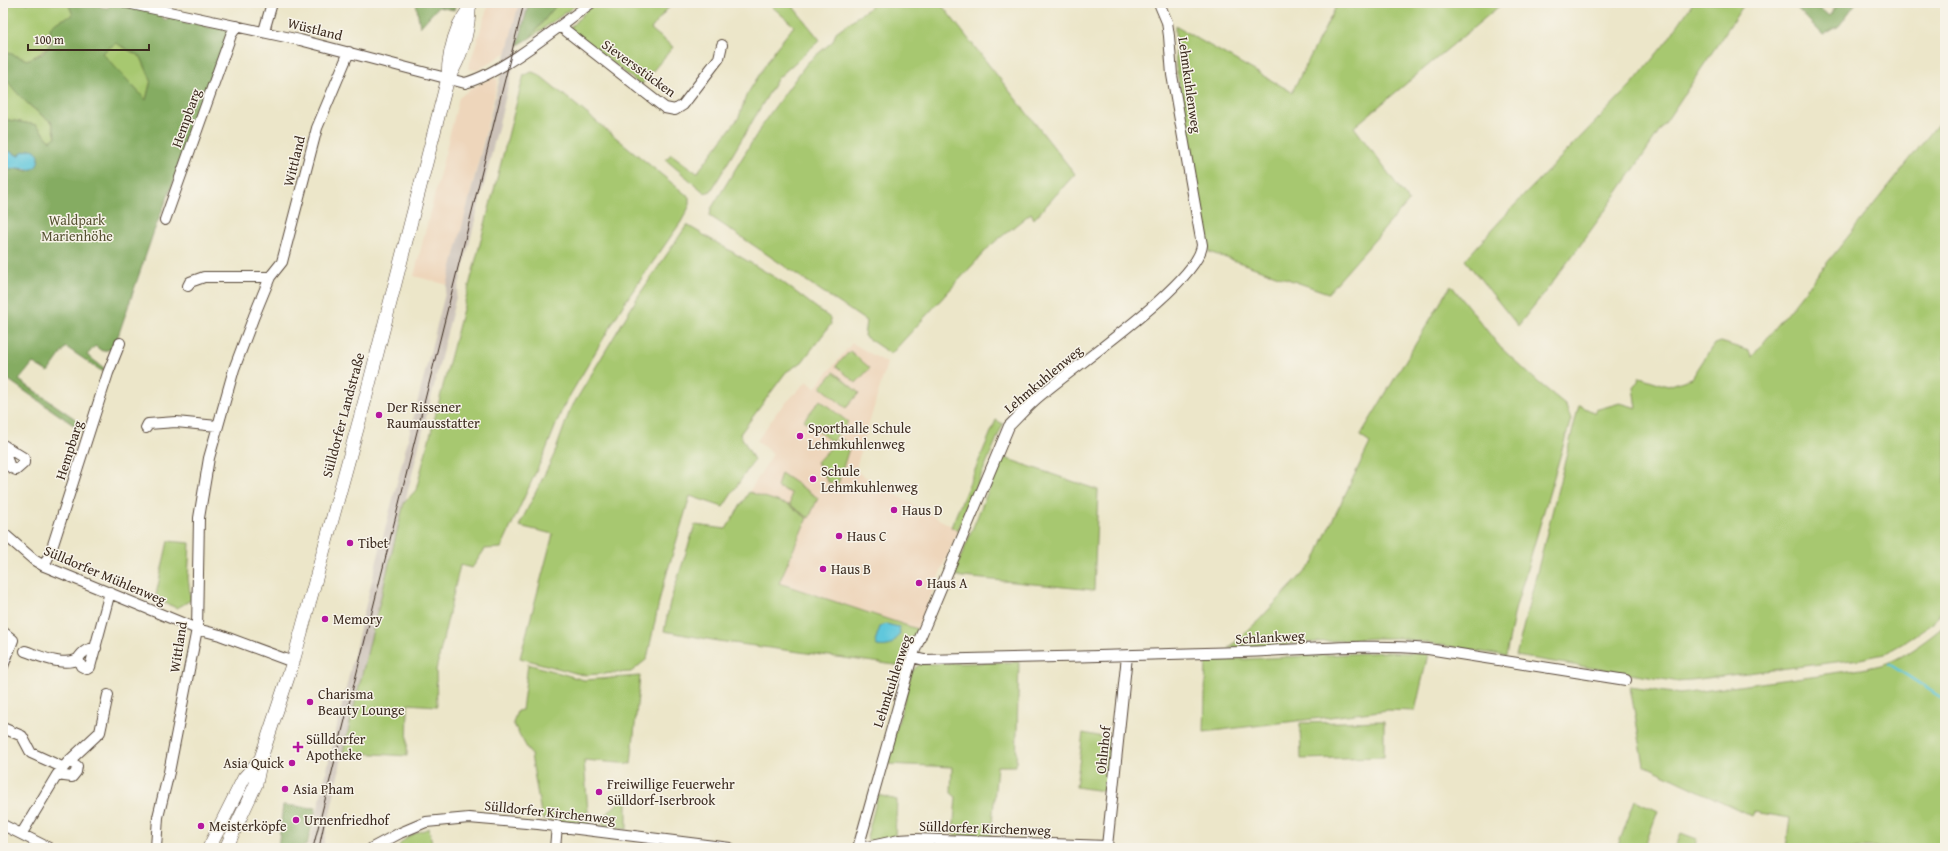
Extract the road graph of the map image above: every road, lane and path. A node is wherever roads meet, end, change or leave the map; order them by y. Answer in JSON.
{"nodes":[{"id":1,"x":131,"y":3,"type":"edge"},
{"id":2,"x":272,"y":3,"type":"edge"},
{"id":3,"x":591,"y":3,"type":"edge"},
{"id":4,"x":1159,"y":3,"type":"edge"},
{"id":5,"x":470,"y":7,"type":"edge"},
{"id":6,"x":237,"y":26,"type":"junction"},
{"id":7,"x":560,"y":26,"type":"junction"},
{"id":8,"x":264,"y":31,"type":"junction"},
{"id":9,"x":722,"y":45,"type":"dead end"},
{"id":10,"x":350,"y":52,"type":"junction"},
{"id":11,"x":448,"y":78,"type":"junction"},
{"id":12,"x":165,"y":220,"type":"dead end"},
{"id":13,"x":270,"y":277,"type":"junction"},
{"id":14,"x":188,"y":286,"type":"dead end"},
{"id":15,"x":120,"y":342,"type":"dead end"},
{"id":16,"x":217,"y":426,"type":"junction"},
{"id":17,"x":146,"y":428,"type":"dead end"},
{"id":18,"x":3,"y":533,"type":"edge"},
{"id":19,"x":44,"y":566,"type":"junction"},
{"id":20,"x":110,"y":592,"type":"junction"},
{"id":21,"x":197,"y":629,"type":"junction"},
{"id":22,"x":3,"y":632,"type":"edge"},
{"id":23,"x":96,"y":648,"type":"junction"},
{"id":24,"x":24,"y":651,"type":"dead end"},
{"id":25,"x":1127,"y":656,"type":"junction"},
{"id":26,"x":912,"y":657,"type":"junction"},
{"id":27,"x":78,"y":659,"type":"junction"},
{"id":28,"x":293,"y":662,"type":"junction"},
{"id":29,"x":3,"y":666,"type":"edge"},
{"id":30,"x":1626,"y":680,"type":"dead end"},
{"id":31,"x":108,"y":695,"type":"dead end"},
{"id":32,"x":3,"y":728,"type":"edge"},
{"id":33,"x":261,"y":758,"type":"junction"},
{"id":34,"x":63,"y":767,"type":"junction"},
{"id":35,"x":3,"y":825,"type":"edge"},
{"id":36,"x":557,"y":826,"type":"junction"},
{"id":37,"x":22,"y":833,"type":"junction"},
{"id":38,"x":390,"y":844,"type":"edge"},
{"id":39,"x":1108,"y":847,"type":"edge"},
{"id":40,"x":48,"y":848,"type":"edge"},
{"id":41,"x":156,"y":848,"type":"edge"},
{"id":42,"x":209,"y":848,"type":"edge"},
{"id":43,"x":226,"y":848,"type":"edge"},
{"id":44,"x":372,"y":848,"type":"edge"},
{"id":45,"x":555,"y":848,"type":"edge"},
{"id":46,"x":730,"y":848,"type":"edge"},
{"id":47,"x":858,"y":848,"type":"edge"},
{"id":48,"x":862,"y":848,"type":"edge"}],
"edges":[{"from":1,"to":6,"type":"street","name":"Wüstland"},
{"from":2,"to":8,"type":"street"},
{"from":3,"to":7,"type":"street"},
{"from":4,"to":26,"type":"street","name":"Lehmkuhlenweg"},
{"from":5,"to":11,"type":"main road","name":"Sülldorfer Landstraße"},
{"from":6,"to":8,"type":"street","name":"Wüstland"},
{"from":6,"to":12,"type":"street","name":"Hempbarg"},
{"from":7,"to":9,"type":"street","name":"Sieversstücken"},
{"from":7,"to":11,"type":"street"},
{"from":8,"to":10,"type":"street","name":"Wüstland"},
{"from":10,"to":11,"type":"street","name":"Wüstland"},
{"from":10,"to":13,"type":"street","name":"Wittland"},
{"from":11,"to":28,"type":"main road","name":"Sülldorfer Landstraße"},
{"from":13,"to":14,"type":"street"},
{"from":13,"to":16,"type":"street","name":"Wittland"},
{"from":15,"to":19,"type":"street","name":"Hempbarg"},
{"from":16,"to":17,"type":"street"},
{"from":16,"to":21,"type":"street","name":"Wittland"},
{"from":18,"to":19,"type":"street","name":"Sülldorfer Mühlenweg"},
{"from":19,"to":20,"type":"street","name":"Sülldorfer Mühlenweg"},
{"from":20,"to":21,"type":"street","name":"Sülldorfer Mühlenweg"},
{"from":20,"to":23,"type":"street"},
{"from":21,"to":28,"type":"street","name":"Sülldorfer Mühlenweg"},
{"from":21,"to":41,"type":"street","name":"Wittland"},
{"from":22,"to":29,"type":"street"},
{"from":23,"to":27,"type":"street"},
{"from":23,"to":27,"type":"street"},
{"from":24,"to":27,"type":"street"},
{"from":25,"to":26,"type":"street","name":"Schlankweg"},
{"from":25,"to":30,"type":"street","name":"Schlankweg"},
{"from":25,"to":39,"type":"street","name":"Ohlnhof"},
{"from":26,"to":47,"type":"street","name":"Lehmkuhlenweg"},
{"from":28,"to":33,"type":"main road","name":"Sülldorfer Landstraße"},
{"from":31,"to":34,"type":"street"},
{"from":32,"to":34,"type":"street"},
{"from":33,"to":42,"type":"main road","name":"Sülldorfer Landstraße"},
{"from":33,"to":43,"type":"main road","name":"Sülldorfer Landstraße"},
{"from":34,"to":37,"type":"street"},
{"from":35,"to":37,"type":"street"},
{"from":36,"to":38,"type":"street","name":"Sülldorfer Kirchenweg"},
{"from":36,"to":45,"type":"street"},
{"from":36,"to":46,"type":"street","name":"Sülldorfer Kirchenweg"},
{"from":37,"to":40,"type":"street"},
{"from":38,"to":44,"type":"street","name":"Sülldorfer Kirchenweg"},
{"from":39,"to":48,"type":"street","name":"Sülldorfer Kirchenweg"}]}
